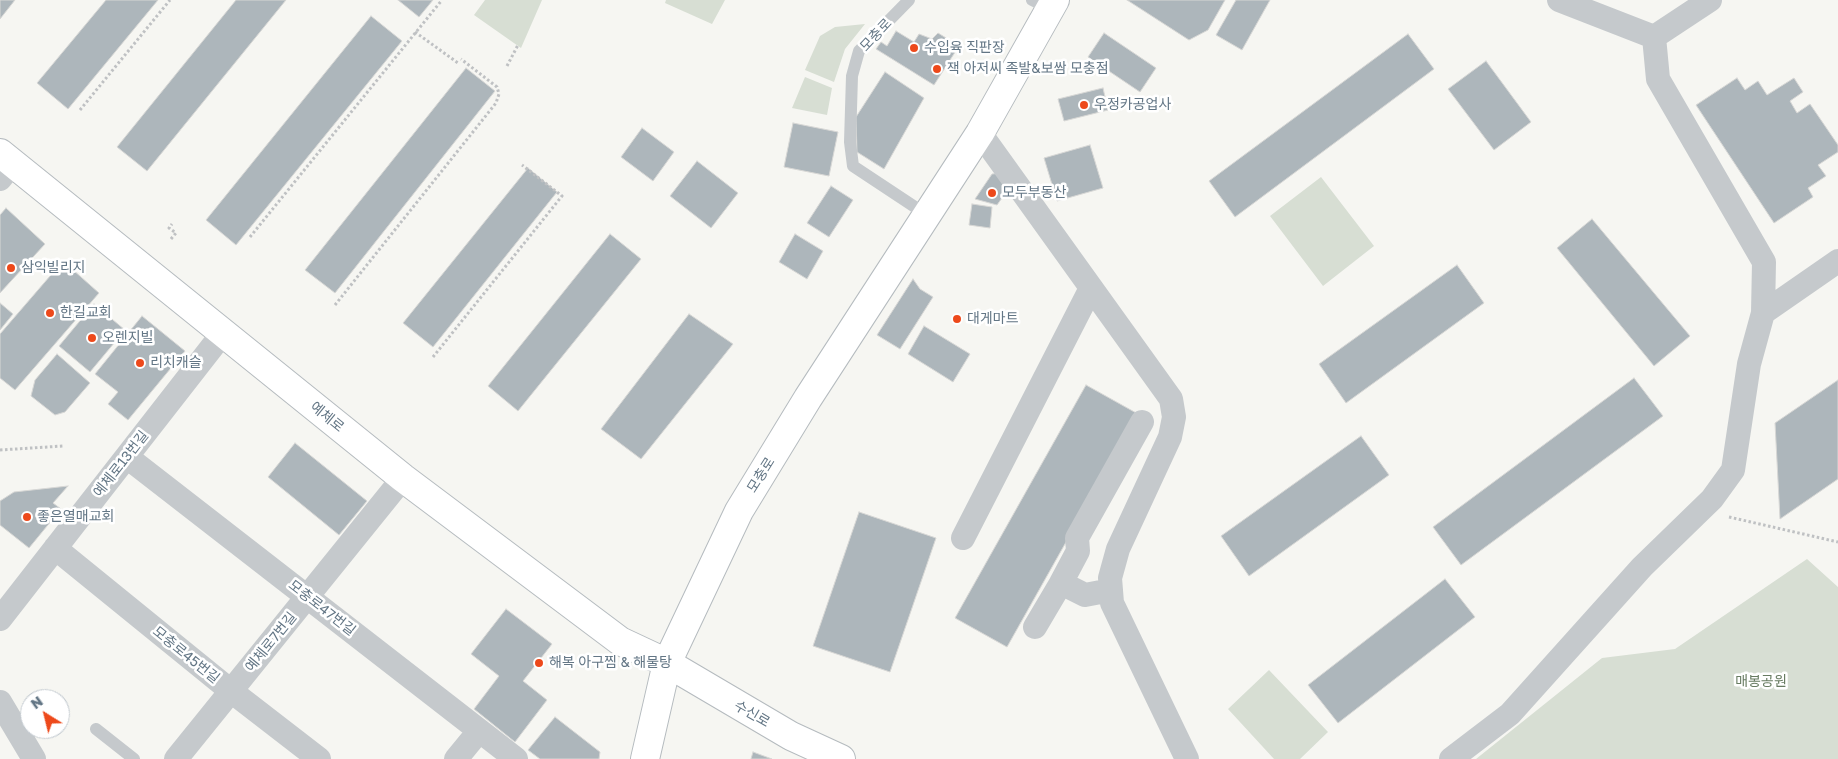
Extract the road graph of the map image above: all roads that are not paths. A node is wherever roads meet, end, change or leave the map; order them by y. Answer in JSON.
{"nodes":[{"id":1,"x":908,"y":0,"type":"edge"},
{"id":2,"x":1560,"y":0,"type":"edge"},
{"id":3,"x":1710,"y":0,"type":"edge"},
{"id":4,"x":1045,"y":3,"type":"edge"},
{"id":5,"x":1654,"y":37,"type":"junction"},
{"id":6,"x":980,"y":133,"type":"junction"},
{"id":7,"x":4,"y":165,"type":"edge"},
{"id":8,"x":927,"y":215,"type":"junction"},
{"id":9,"x":1838,"y":261,"type":"edge"},
{"id":10,"x":1091,"y":288,"type":"junction"},
{"id":11,"x":1763,"y":313,"type":"junction"},
{"id":12,"x":223,"y":333,"type":"junction"},
{"id":13,"x":1142,"y":422,"type":"dead end"},
{"id":14,"x":127,"y":457,"type":"junction"},
{"id":15,"x":403,"y":478,"type":"junction"},
{"id":16,"x":963,"y":538,"type":"dead end"},
{"id":17,"x":56,"y":548,"type":"junction"},
{"id":18,"x":1061,"y":583,"type":"junction"},
{"id":19,"x":1111,"y":590,"type":"junction"},
{"id":20,"x":308,"y":596,"type":"junction"},
{"id":21,"x":0,"y":618,"type":"edge"},
{"id":22,"x":1035,"y":627,"type":"dead end"},
{"id":23,"x":667,"y":662,"type":"junction"},
{"id":24,"x":231,"y":691,"type":"junction"},
{"id":25,"x":0,"y":702,"type":"edge"},
{"id":26,"x":96,"y":729,"type":"dead end"},
{"id":27,"x":479,"y":731,"type":"junction"},
{"id":28,"x":34,"y":759,"type":"edge"},
{"id":29,"x":134,"y":759,"type":"edge"},
{"id":30,"x":176,"y":759,"type":"edge"},
{"id":31,"x":319,"y":759,"type":"edge"},
{"id":32,"x":456,"y":759,"type":"edge"},
{"id":33,"x":516,"y":759,"type":"edge"},
{"id":34,"x":645,"y":759,"type":"edge"},
{"id":35,"x":841,"y":759,"type":"edge"},
{"id":36,"x":1187,"y":759,"type":"edge"},
{"id":37,"x":1451,"y":759,"type":"edge"}],
"edges":[{"from":1,"to":8,"type":"lane","name":"모충로"},
{"from":2,"to":5,"type":"street"},
{"from":3,"to":5,"type":"street"},
{"from":4,"to":6,"type":"street","name":"모충로"},
{"from":5,"to":11,"type":"street"},
{"from":6,"to":8,"type":"street","name":"모충로"},
{"from":6,"to":10,"type":"street"},
{"from":7,"to":12,"type":"street","name":"예체로"},
{"from":8,"to":23,"type":"street","name":"모충로"},
{"from":9,"to":11,"type":"street"},
{"from":10,"to":16,"type":"street"},
{"from":10,"to":19,"type":"street"},
{"from":11,"to":37,"type":"street"},
{"from":12,"to":14,"type":"street","name":"예체로13번길"},
{"from":12,"to":15,"type":"street","name":"예체로"},
{"from":13,"to":18,"type":"street"},
{"from":14,"to":17,"type":"street","name":"예체로13번길"},
{"from":14,"to":20,"type":"street","name":"모충로47번길"},
{"from":15,"to":20,"type":"street","name":"예체로7번길"},
{"from":15,"to":23,"type":"street","name":"예체로"},
{"from":17,"to":21,"type":"street","name":"예체로13번길"},
{"from":17,"to":24,"type":"street","name":"모충로45번길"},
{"from":18,"to":19,"type":"street"},
{"from":18,"to":22,"type":"street"},
{"from":19,"to":36,"type":"street"},
{"from":20,"to":24,"type":"street","name":"예체로7번길"},
{"from":20,"to":27,"type":"street","name":"모충로47번길"},
{"from":23,"to":34,"type":"street","name":"모충로"},
{"from":23,"to":35,"type":"street","name":"수신로"},
{"from":24,"to":30,"type":"street","name":"예체로7번길"},
{"from":24,"to":31,"type":"street","name":"모충로45번길"},
{"from":25,"to":28,"type":"street"},
{"from":26,"to":29,"type":"lane"},
{"from":27,"to":32,"type":"street"},
{"from":27,"to":33,"type":"street","name":"모충로47번길"}]}
